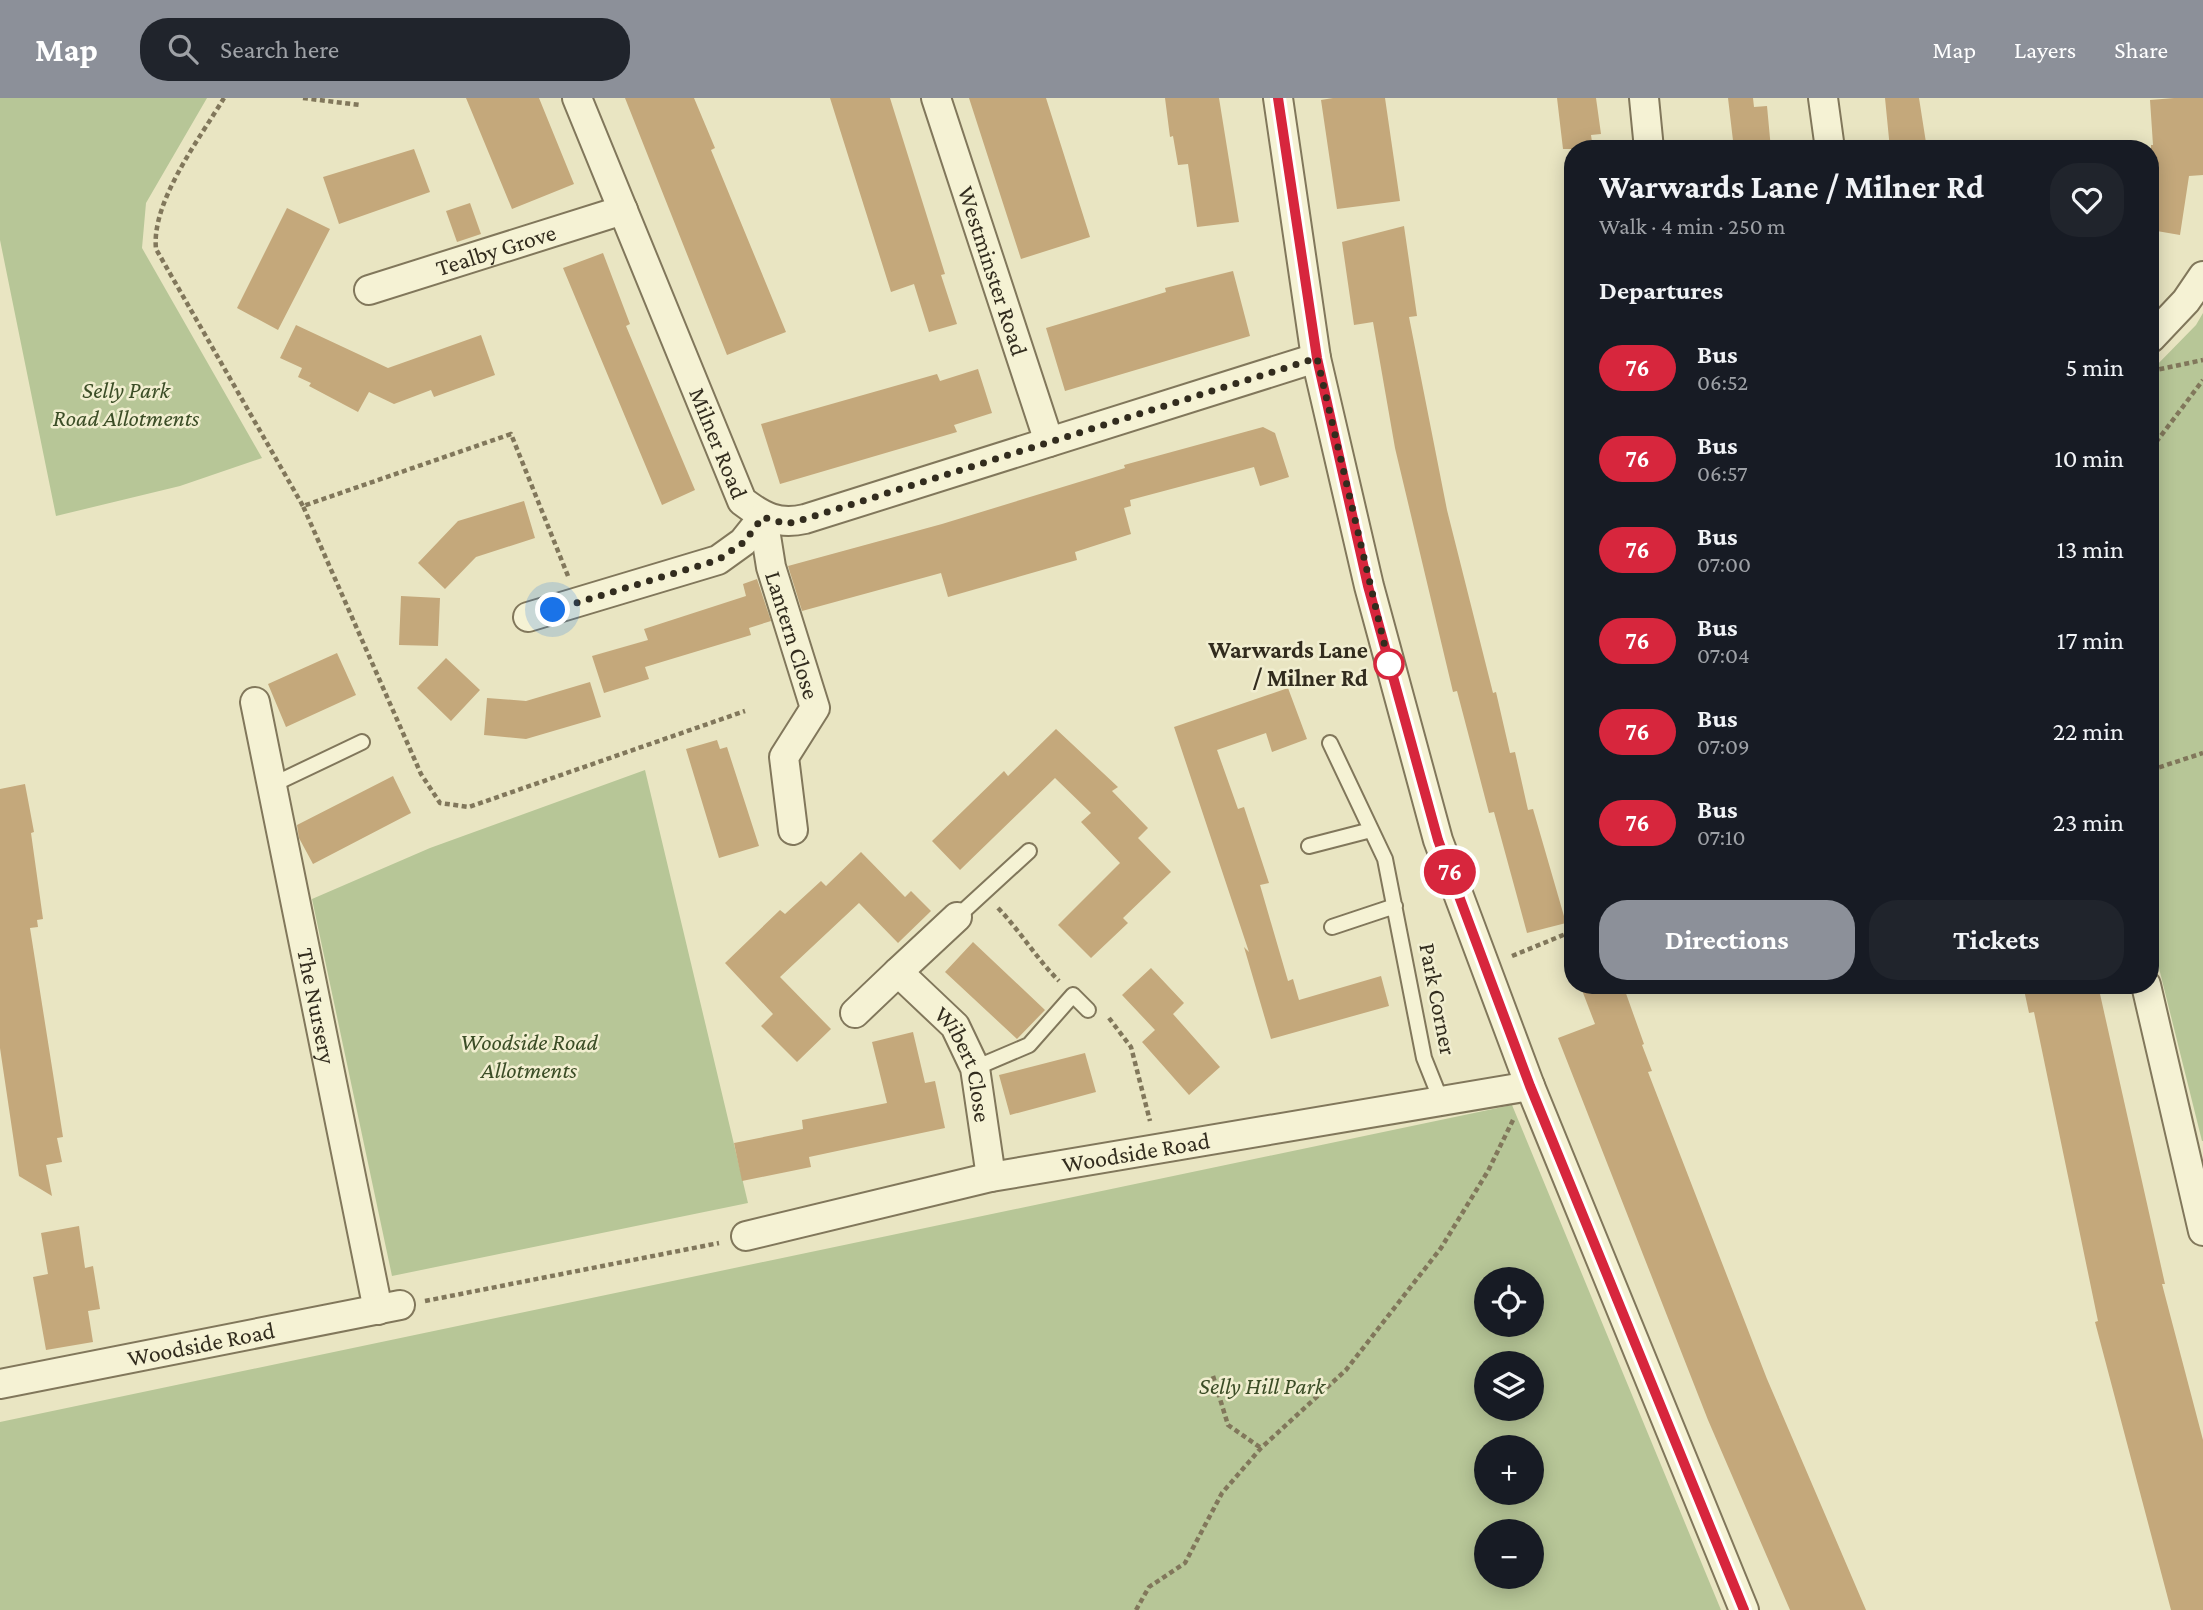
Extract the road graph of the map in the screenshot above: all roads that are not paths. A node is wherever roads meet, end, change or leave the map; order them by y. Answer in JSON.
{"nodes":[{"id":1,"x":577,"y":98,"type":"edge"},
{"id":2,"x":936,"y":98,"type":"edge"},
{"id":3,"x":1278,"y":98,"type":"edge"},
{"id":4,"x":1644,"y":98,"type":"edge"},
{"id":5,"x":1823,"y":98,"type":"edge"},
{"id":6,"x":1649,"y":140,"type":"edge"},
{"id":7,"x":1829,"y":140,"type":"edge"},
{"id":8,"x":623,"y":210,"type":"junction"},
{"id":9,"x":2203,"y":276,"type":"edge"},
{"id":10,"x":369,"y":290,"type":"dead end"},
{"id":11,"x":2159,"y":330,"type":"edge"},
{"id":12,"x":1317,"y":358,"type":"junction"},
{"id":13,"x":1049,"y":442,"type":"junction"},
{"id":14,"x":763,"y":517,"type":"junction"},
{"id":15,"x":528,"y":617,"type":"dead end"},
{"id":16,"x":255,"y":702,"type":"dead end"},
{"id":17,"x":362,"y":742,"type":"dead end"},
{"id":18,"x":1330,"y":743,"type":"dead end"},
{"id":19,"x":272,"y":785,"type":"junction"},
{"id":20,"x":793,"y":830,"type":"dead end"},
{"id":21,"x":1371,"y":830,"type":"junction"},
{"id":22,"x":1309,"y":846,"type":"dead end"},
{"id":23,"x":1028,"y":851,"type":"dead end"},
{"id":24,"x":1395,"y":906,"type":"junction"},
{"id":25,"x":957,"y":916,"type":"joint"},
{"id":26,"x":1332,"y":927,"type":"dead end"},
{"id":27,"x":898,"y":972,"type":"junction"},
{"id":28,"x":2148,"y":994,"type":"edge"},
{"id":29,"x":1088,"y":1010,"type":"road end"},
{"id":30,"x":855,"y":1013,"type":"dead end"},
{"id":31,"x":975,"y":1068,"type":"junction"},
{"id":32,"x":1530,"y":1086,"type":"junction"},
{"id":33,"x":1440,"y":1098,"type":"junction"},
{"id":34,"x":991,"y":1177,"type":"junction"},
{"id":35,"x":2203,"y":1231,"type":"edge"},
{"id":36,"x":746,"y":1236,"type":"dead end"},
{"id":37,"x":389,"y":1308,"type":"joint"},
{"id":38,"x":0,"y":1384,"type":"edge"},
{"id":39,"x":1744,"y":1610,"type":"edge"}],
"edges":[{"from":1,"to":8,"type":"street","name":"Milner Road"},
{"from":2,"to":13,"type":"street","name":"Westminster Road"},
{"from":3,"to":12,"type":"street"},
{"from":4,"to":6,"type":"street"},
{"from":5,"to":7,"type":"street"},
{"from":8,"to":10,"type":"street","name":"Tealby Grove"},
{"from":8,"to":14,"type":"street","name":"Milner Road"},
{"from":9,"to":11,"type":"street"},
{"from":12,"to":13,"type":"street","name":"Milner Road"},
{"from":12,"to":32,"type":"street"},
{"from":13,"to":14,"type":"street","name":"Milner Road"},
{"from":14,"to":15,"type":"street"},
{"from":14,"to":20,"type":"street","name":"Lantern Close"},
{"from":16,"to":19,"type":"street","name":"The Nursery"},
{"from":17,"to":19,"type":"lane"},
{"from":18,"to":21,"type":"lane","name":"Park Corner"},
{"from":19,"to":37,"type":"street","name":"The Nursery"},
{"from":21,"to":22,"type":"lane"},
{"from":21,"to":24,"type":"lane","name":"Park Corner"},
{"from":23,"to":25,"type":"lane"},
{"from":24,"to":26,"type":"lane"},
{"from":24,"to":33,"type":"lane","name":"Park Corner"},
{"from":25,"to":27,"type":"street"},
{"from":27,"to":30,"type":"street"},
{"from":27,"to":31,"type":"street","name":"Wibert Close"},
{"from":28,"to":35,"type":"street"},
{"from":29,"to":31,"type":"lane"},
{"from":31,"to":34,"type":"street","name":"Wibert Close"},
{"from":32,"to":33,"type":"street","name":"Woodside Road"},
{"from":32,"to":39,"type":"street"},
{"from":33,"to":34,"type":"street","name":"Woodside Road"},
{"from":34,"to":36,"type":"street","name":"Woodside Road"},
{"from":37,"to":38,"type":"street","name":"Woodside Road"}]}
